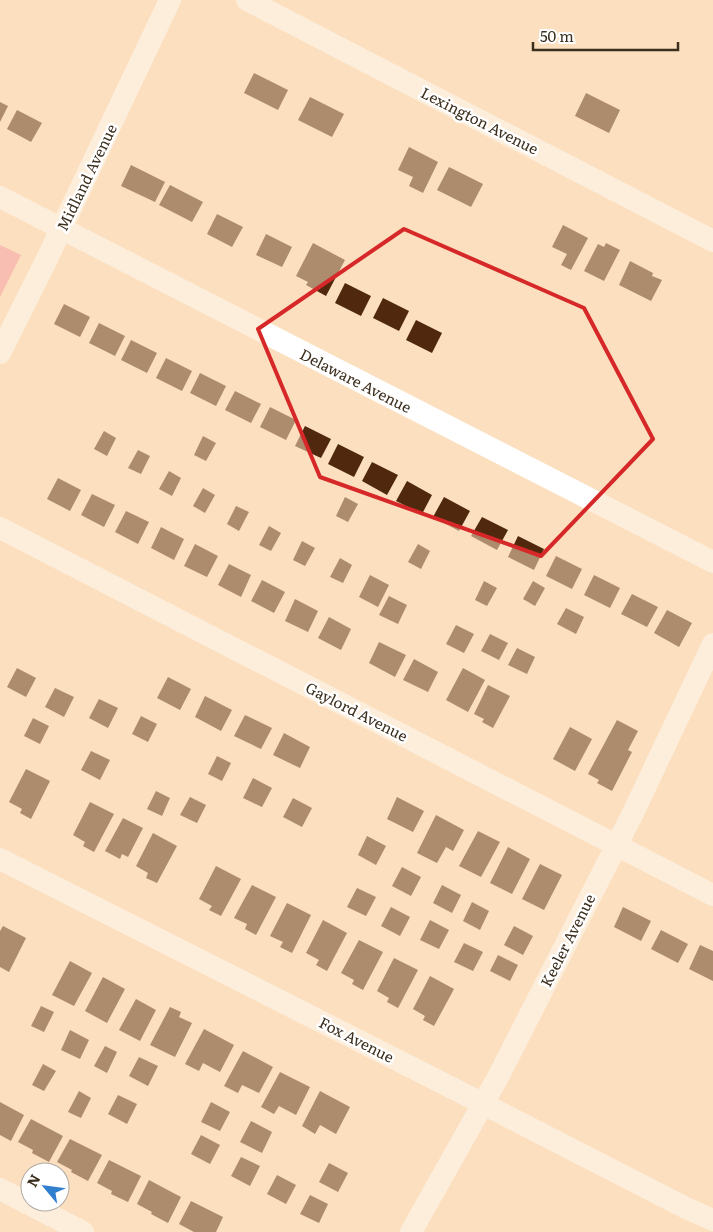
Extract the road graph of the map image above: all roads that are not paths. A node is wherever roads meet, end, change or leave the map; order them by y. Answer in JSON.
{"nodes":[{"id":1,"x":170,"y":0,"type":"edge"},
{"id":2,"x":247,"y":0,"type":"edge"},
{"id":3,"x":0,"y":197,"type":"edge"},
{"id":4,"x":61,"y":229,"type":"junction"},
{"id":5,"x":713,"y":241,"type":"edge"},
{"id":6,"x":0,"y":353,"type":"edge"},
{"id":7,"x":0,"y":528,"type":"edge"},
{"id":8,"x":713,"y":562,"type":"edge"},
{"id":9,"x":713,"y":644,"type":"edge"},
{"id":10,"x":616,"y":845,"type":"junction"},
{"id":11,"x":0,"y":859,"type":"edge"},
{"id":12,"x":713,"y":895,"type":"edge"},
{"id":13,"x":483,"y":1104,"type":"junction"},
{"id":14,"x":6,"y":1197,"type":"edge"},
{"id":15,"x":713,"y":1220,"type":"edge"},
{"id":16,"x":83,"y":1232,"type":"edge"},
{"id":17,"x":412,"y":1232,"type":"edge"}],
"edges":[{"from":1,"to":4,"type":"street","name":"Midland Avenue"},
{"from":2,"to":5,"type":"street","name":"Lexington Avenue"},
{"from":3,"to":4,"type":"street","name":"Delaware Avenue"},
{"from":4,"to":6,"type":"street","name":"Midland Avenue"},
{"from":4,"to":8,"type":"street","name":"Delaware Avenue"},
{"from":7,"to":10,"type":"street","name":"Gaylord Avenue"},
{"from":9,"to":10,"type":"street","name":"Keeler Avenue"},
{"from":10,"to":12,"type":"street","name":"Gaylord Avenue"},
{"from":10,"to":13,"type":"street","name":"Keeler Avenue"},
{"from":11,"to":13,"type":"street","name":"Fox Avenue"},
{"from":13,"to":15,"type":"street","name":"Fox Avenue"},
{"from":13,"to":17,"type":"street","name":"Keeler Avenue"},
{"from":14,"to":16,"type":"street"}]}
